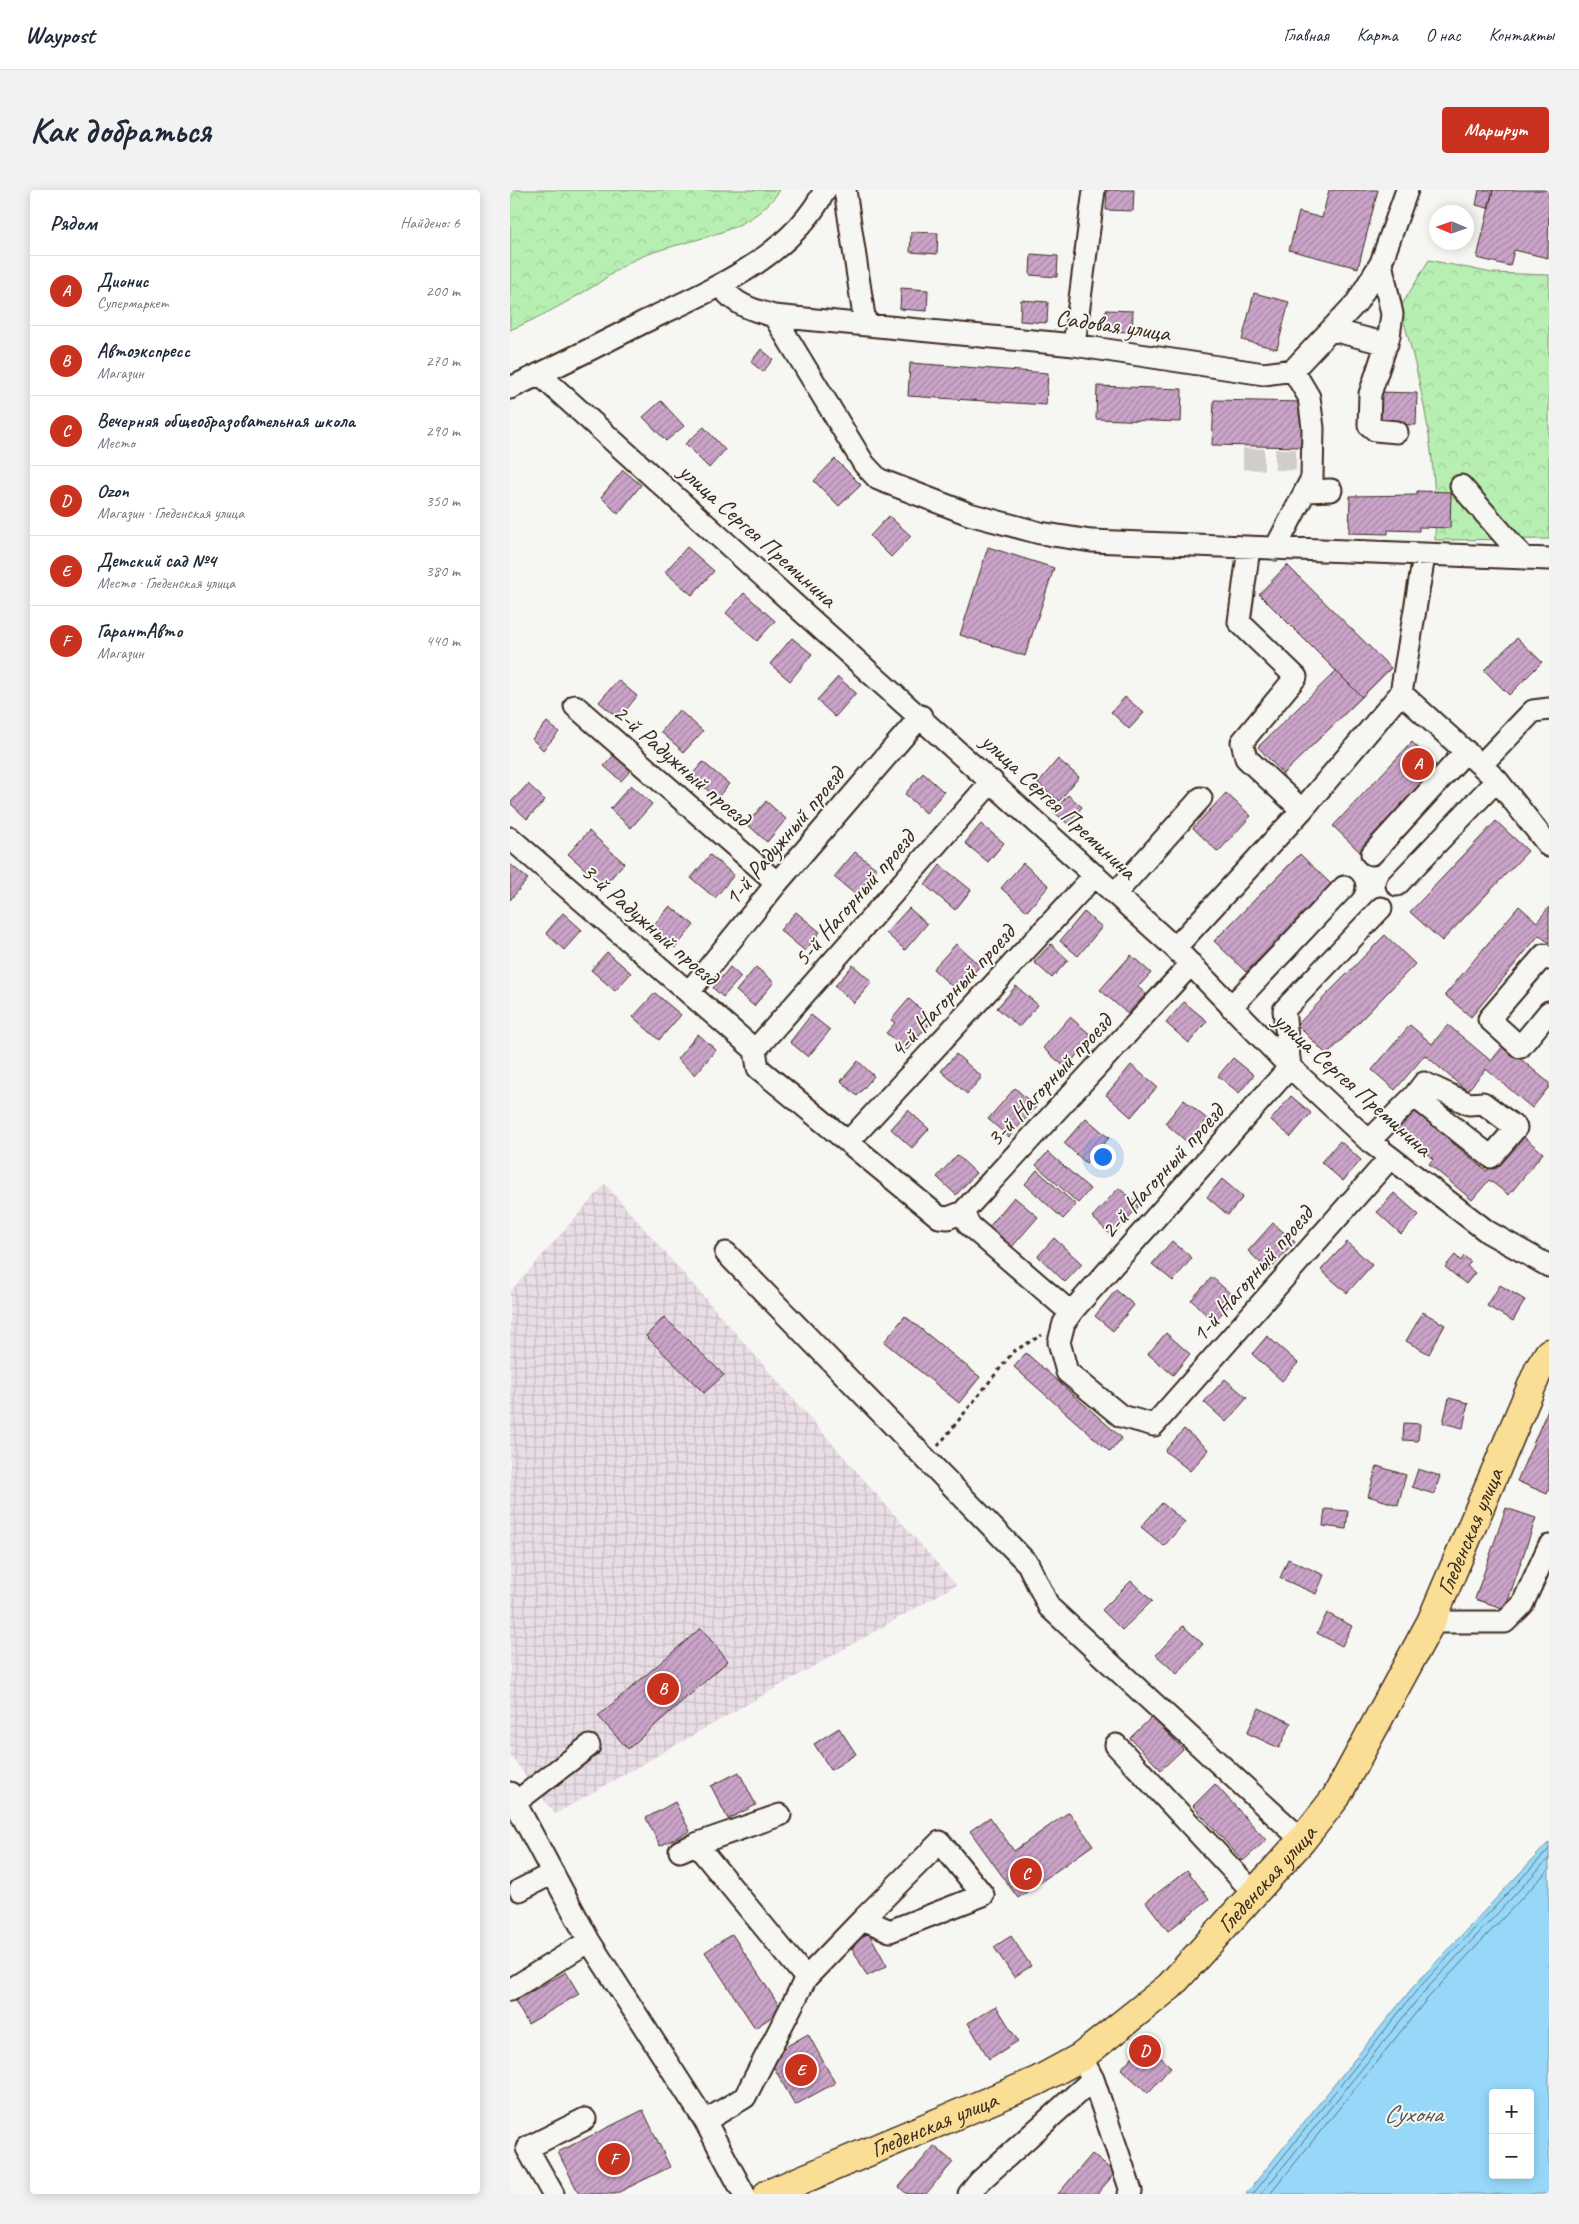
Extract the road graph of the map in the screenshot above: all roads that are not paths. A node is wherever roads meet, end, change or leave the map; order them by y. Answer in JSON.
{"nodes":[{"id":1,"x":825,"y":190,"type":"edge"},
{"id":2,"x":845,"y":190,"type":"edge"},
{"id":3,"x":1094,"y":190,"type":"edge"},
{"id":4,"x":1407,"y":190,"type":"edge"},
{"id":5,"x":1381,"y":263,"type":"junction"},
{"id":6,"x":719,"y":286,"type":"junction"},
{"id":7,"x":774,"y":316,"type":"junction"},
{"id":8,"x":865,"y":323,"type":"junction"},
{"id":9,"x":1332,"y":330,"type":"junction"},
{"id":10,"x":1387,"y":344,"type":"junction"},
{"id":11,"x":1074,"y":345,"type":"junction"},
{"id":12,"x":1293,"y":370,"type":"junction"},
{"id":13,"x":540,"y":374,"type":"junction"},
{"id":14,"x":510,"y":388,"type":"edge"},
{"id":15,"x":1397,"y":432,"type":"dead end"},
{"id":16,"x":1461,"y":486,"type":"dead end"},
{"id":17,"x":1331,"y":490,"type":"dead end"},
{"id":18,"x":1307,"y":491,"type":"junction"},
{"id":19,"x":1249,"y":548,"type":"junction"},
{"id":20,"x":1275,"y":549,"type":"junction"},
{"id":21,"x":1424,"y":556,"type":"junction"},
{"id":22,"x":1523,"y":557,"type":"junction"},
{"id":23,"x":1549,"y":559,"type":"edge"},
{"id":24,"x":1401,"y":693,"type":"junction"},
{"id":25,"x":576,"y":706,"type":"dead end"},
{"id":26,"x":1549,"y":709,"type":"edge"},
{"id":27,"x":921,"y":716,"type":"junction"},
{"id":28,"x":1473,"y":758,"type":"junction"},
{"id":29,"x":1497,"y":780,"type":"junction"},
{"id":30,"x":992,"y":781,"type":"junction"},
{"id":31,"x":1201,"y":798,"type":"dead end"},
{"id":32,"x":1302,"y":810,"type":"junction"},
{"id":33,"x":510,"y":838,"type":"edge"},
{"id":34,"x":1549,"y":846,"type":"edge"},
{"id":35,"x":1372,"y":854,"type":"dead end"},
{"id":36,"x":1095,"y":875,"type":"junction"},
{"id":37,"x":777,"y":883,"type":"junction"},
{"id":38,"x":1397,"y":885,"type":"dead end"},
{"id":39,"x":1344,"y":887,"type":"dead end"},
{"id":40,"x":1115,"y":894,"type":"junction"},
{"id":41,"x":1381,"y":908,"type":"dead end"},
{"id":42,"x":1175,"y":948,"type":"junction"},
{"id":43,"x":1549,"y":959,"type":"edge"},
{"id":44,"x":1191,"y":964,"type":"junction"},
{"id":45,"x":688,"y":992,"type":"junction"},
{"id":46,"x":1231,"y":1007,"type":"junction"},
{"id":47,"x":1549,"y":1012,"type":"edge"},
{"id":48,"x":755,"y":1050,"type":"junction"},
{"id":49,"x":1290,"y":1067,"type":"junction"},
{"id":50,"x":1414,"y":1096,"type":"dead end"},
{"id":51,"x":1369,"y":1141,"type":"junction"},
{"id":52,"x":848,"y":1142,"type":"junction"},
{"id":53,"x":1390,"y":1158,"type":"junction"},
{"id":54,"x":963,"y":1212,"type":"junction"},
{"id":55,"x":726,"y":1253,"type":"dead end"},
{"id":56,"x":1549,"y":1266,"type":"edge"},
{"id":57,"x":1069,"y":1316,"type":"junction"},
{"id":58,"x":1546,"y":1365,"type":"edge"},
{"id":59,"x":1549,"y":1546,"type":"edge"},
{"id":60,"x":1431,"y":1622,"type":"junction"},
{"id":61,"x":1116,"y":1745,"type":"dead end"},
{"id":62,"x":589,"y":1746,"type":"dead end"},
{"id":63,"x":512,"y":1799,"type":"edge"},
{"id":64,"x":780,"y":1815,"type":"dead end"},
{"id":65,"x":1302,"y":1840,"type":"junction"},
{"id":66,"x":553,"y":1874,"type":"junction"},
{"id":67,"x":520,"y":1890,"type":"dead end"},
{"id":68,"x":1254,"y":1893,"type":"junction"},
{"id":69,"x":862,"y":1919,"type":"junction"},
{"id":70,"x":590,"y":1941,"type":"junction"},
{"id":71,"x":806,"y":1978,"type":"junction"},
{"id":72,"x":510,"y":1990,"type":"edge"},
{"id":73,"x":1087,"y":2068,"type":"junction"},
{"id":74,"x":585,"y":2119,"type":"dead end"},
{"id":75,"x":705,"y":2121,"type":"junction"},
{"id":76,"x":553,"y":2194,"type":"edge"},
{"id":77,"x":744,"y":2194,"type":"edge"},
{"id":78,"x":768,"y":2194,"type":"edge"},
{"id":79,"x":969,"y":2194,"type":"edge"},
{"id":80,"x":1129,"y":2194,"type":"edge"}],
"edges":[{"from":1,"to":6,"type":"street"},
{"from":2,"to":8,"type":"street"},
{"from":3,"to":11,"type":"street"},
{"from":4,"to":5,"type":"street"},
{"from":5,"to":9,"type":"street"},
{"from":5,"to":10,"type":"street"},
{"from":6,"to":7,"type":"street","name":"Садовая улица"},
{"from":6,"to":13,"type":"street"},
{"from":7,"to":8,"type":"street","name":"Садовая улица"},
{"from":7,"to":19,"type":"street"},
{"from":8,"to":11,"type":"street","name":"Садовая улица"},
{"from":9,"to":10,"type":"street"},
{"from":9,"to":12,"type":"street"},
{"from":10,"to":15,"type":"street"},
{"from":11,"to":12,"type":"street","name":"Садовая улица"},
{"from":12,"to":18,"type":"street"},
{"from":13,"to":14,"type":"street"},
{"from":13,"to":27,"type":"street","name":"улица Сергея Преминина"},
{"from":16,"to":22,"type":"street"},
{"from":17,"to":18,"type":"street"},
{"from":18,"to":20,"type":"street"},
{"from":19,"to":20,"type":"street"},
{"from":19,"to":32,"type":"street"},
{"from":20,"to":21,"type":"street"},
{"from":21,"to":22,"type":"street"},
{"from":21,"to":24,"type":"street"},
{"from":22,"to":23,"type":"street"},
{"from":24,"to":28,"type":"street"},
{"from":24,"to":32,"type":"street"},
{"from":25,"to":37,"type":"street","name":"2-й Радужный проезд"},
{"from":26,"to":28,"type":"street"},
{"from":27,"to":30,"type":"street","name":"улица Сергея Преминина"},
{"from":27,"to":37,"type":"street","name":"1-й Радужный проезд"},
{"from":28,"to":29,"type":"street"},
{"from":28,"to":35,"type":"street"},
{"from":29,"to":34,"type":"street"},
{"from":29,"to":38,"type":"street"},
{"from":30,"to":36,"type":"street","name":"улица Сергея Преминина"},
{"from":30,"to":48,"type":"street","name":"5-й Нагорный проезд"},
{"from":31,"to":40,"type":"street"},
{"from":32,"to":42,"type":"street"},
{"from":33,"to":45,"type":"street","name":"3-й Радужный проезд"},
{"from":36,"to":40,"type":"street","name":"улица Сергея Преминина"},
{"from":36,"to":52,"type":"street","name":"4-й Нагорный проезд"},
{"from":37,"to":45,"type":"street","name":"1-й Радужный проезд"},
{"from":39,"to":46,"type":"street"},
{"from":40,"to":42,"type":"street","name":"улица Сергея Преминина"},
{"from":41,"to":49,"type":"street"},
{"from":42,"to":44,"type":"street","name":"улица Сергея Преминина"},
{"from":43,"to":47,"type":"street"},
{"from":44,"to":46,"type":"street","name":"улица Сергея Преминина"},
{"from":44,"to":54,"type":"street","name":"3-й Нагорный проезд"},
{"from":45,"to":48,"type":"street","name":"3-й Радужный проезд"},
{"from":46,"to":49,"type":"street","name":"улица Сергея Преминина"},
{"from":48,"to":52,"type":"street"},
{"from":49,"to":51,"type":"street","name":"улица Сергея Преминина"},
{"from":49,"to":57,"type":"street","name":"2-й Нагорный проезд"},
{"from":50,"to":51,"type":"street"},
{"from":51,"to":53,"type":"street","name":"улица Сергея Преминина"},
{"from":52,"to":54,"type":"street"},
{"from":53,"to":56,"type":"street","name":"улица Сергея Преминина"},
{"from":53,"to":57,"type":"street","name":"1-й Нагорный проезд"},
{"from":54,"to":57,"type":"street"},
{"from":55,"to":65,"type":"street"},
{"from":58,"to":60,"type":"main road","name":"Гледенская улица"},
{"from":59,"to":60,"type":"street"},
{"from":60,"to":65,"type":"main road","name":"Гледенская улица"},
{"from":61,"to":68,"type":"street"},
{"from":62,"to":63,"type":"street"},
{"from":63,"to":66,"type":"street"},
{"from":64,"to":71,"type":"street"},
{"from":65,"to":68,"type":"main road","name":"Гледенская улица"},
{"from":66,"to":67,"type":"street"},
{"from":66,"to":70,"type":"street"},
{"from":68,"to":73,"type":"main road","name":"Гледенская улица"},
{"from":69,"to":69,"type":"street"},
{"from":69,"to":71,"type":"street"},
{"from":70,"to":72,"type":"street"},
{"from":70,"to":75,"type":"street"},
{"from":71,"to":75,"type":"street"},
{"from":73,"to":78,"type":"main road","name":"Гледенская улица"},
{"from":73,"to":79,"type":"street"},
{"from":73,"to":80,"type":"street"},
{"from":74,"to":76,"type":"street"},
{"from":75,"to":77,"type":"street"}]}
